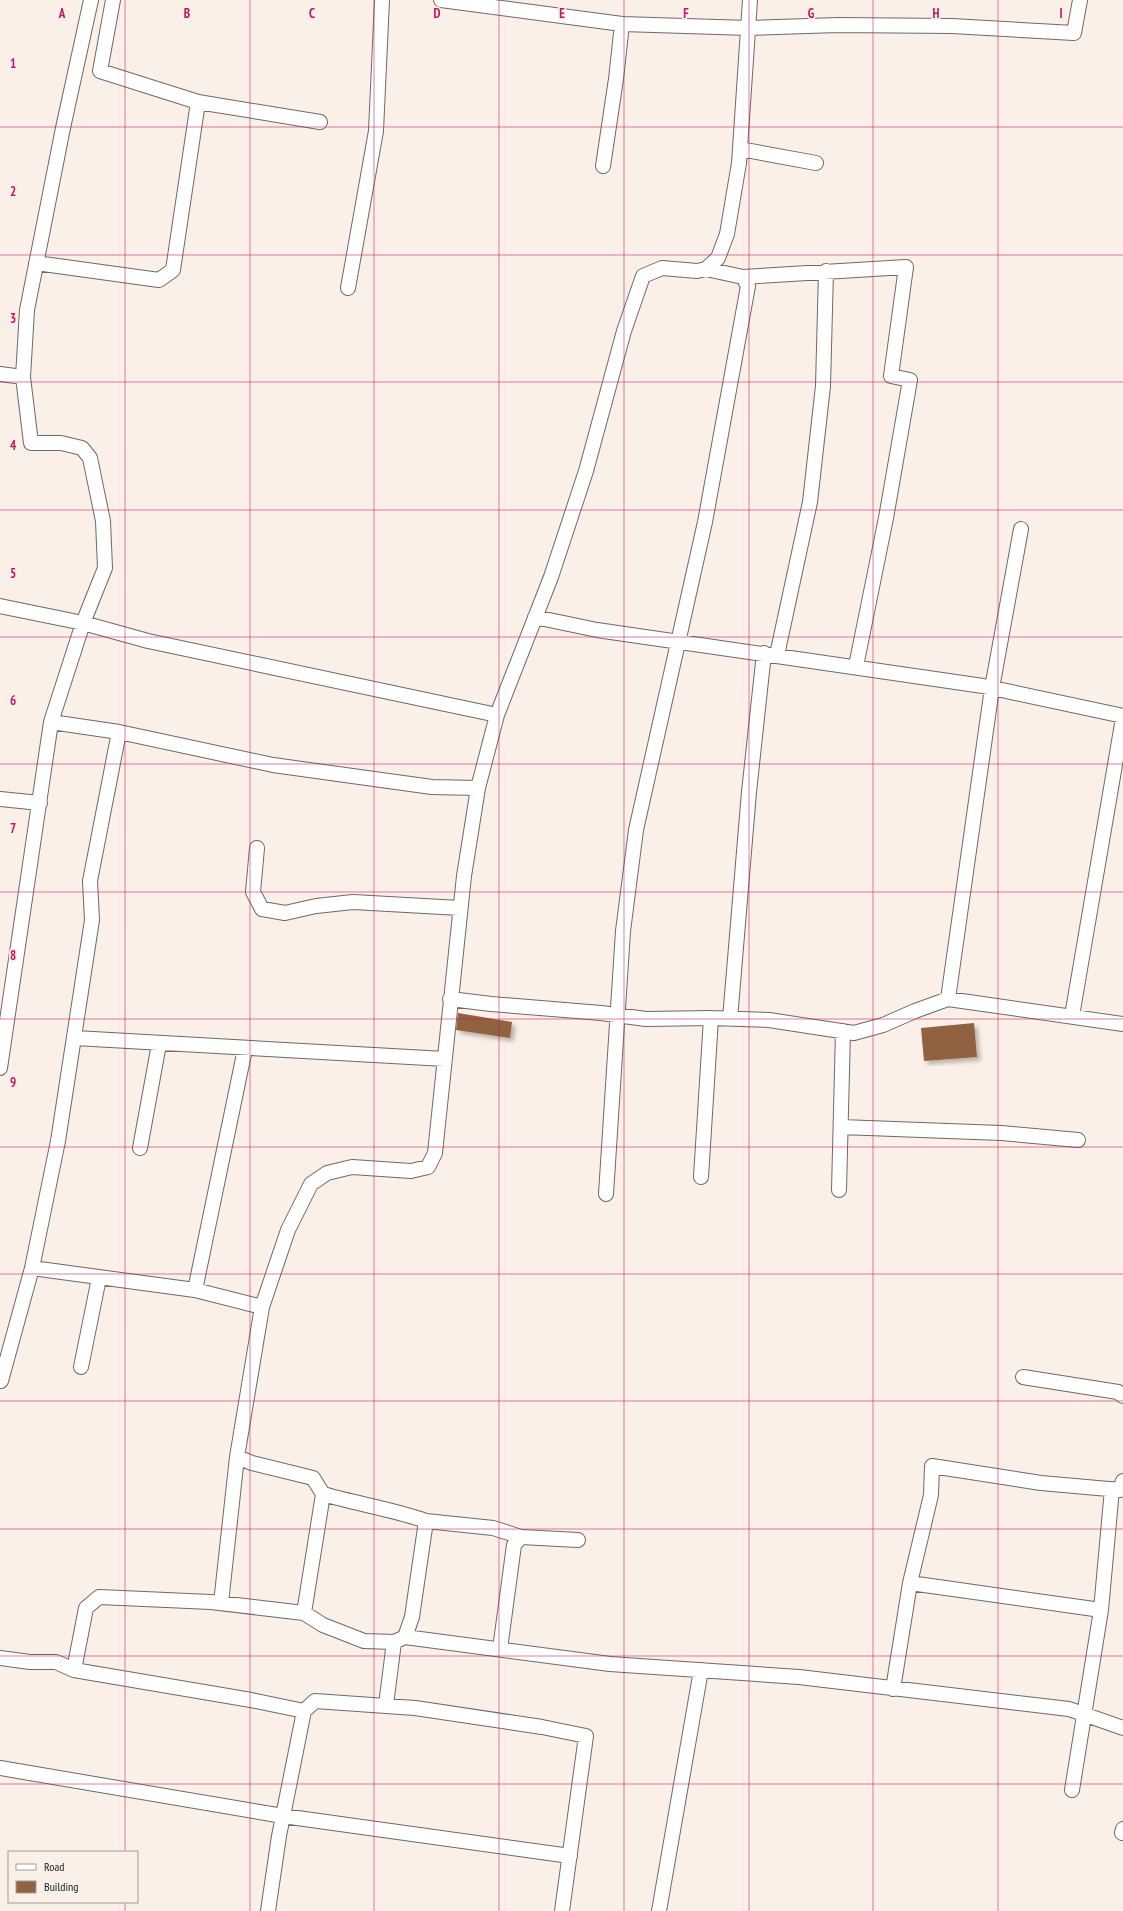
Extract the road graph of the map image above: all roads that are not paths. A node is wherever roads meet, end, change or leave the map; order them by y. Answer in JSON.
{"nodes":[{"id":1,"x":91,"y":0,"type":"edge"},
{"id":2,"x":113,"y":0,"type":"edge"},
{"id":3,"x":382,"y":0,"type":"edge"},
{"id":4,"x":441,"y":0,"type":"edge"},
{"id":5,"x":750,"y":0,"type":"edge"},
{"id":6,"x":1080,"y":0,"type":"edge"},
{"id":7,"x":622,"y":24,"type":"junction"},
{"id":8,"x":749,"y":28,"type":"junction"},
{"id":9,"x":198,"y":102,"type":"junction"},
{"id":10,"x":320,"y":122,"type":"dead end"},
{"id":11,"x":740,"y":148,"type":"junction"},
{"id":12,"x":816,"y":163,"type":"dead end"},
{"id":13,"x":603,"y":166,"type":"dead end"},
{"id":14,"x":36,"y":263,"type":"junction"},
{"id":15,"x":706,"y":268,"type":"junction"},
{"id":16,"x":826,"y":271,"type":"junction"},
{"id":17,"x":743,"y":277,"type":"junction"},
{"id":18,"x":348,"y":288,"type":"dead end"},
{"id":19,"x":0,"y":374,"type":"edge"},
{"id":20,"x":23,"y":377,"type":"junction"},
{"id":21,"x":1021,"y":529,"type":"dead end"},
{"id":22,"x":0,"y":606,"type":"edge"},
{"id":23,"x":535,"y":617,"type":"junction"},
{"id":24,"x":82,"y":623,"type":"junction"},
{"id":25,"x":679,"y":641,"type":"junction"},
{"id":26,"x":771,"y":654,"type":"junction"},
{"id":27,"x":856,"y":666,"type":"junction"},
{"id":28,"x":992,"y":688,"type":"junction"},
{"id":29,"x":497,"y":715,"type":"junction"},
{"id":30,"x":1123,"y":717,"type":"edge"},
{"id":31,"x":51,"y":722,"type":"junction"},
{"id":32,"x":119,"y":732,"type":"junction"},
{"id":33,"x":478,"y":788,"type":"junction"},
{"id":34,"x":0,"y":799,"type":"edge"},
{"id":35,"x":40,"y":803,"type":"junction"},
{"id":36,"x":256,"y":848,"type":"dead end"},
{"id":37,"x":460,"y":908,"type":"junction"},
{"id":38,"x":450,"y":999,"type":"junction"},
{"id":39,"x":948,"y":999,"type":"junction"},
{"id":40,"x":616,"y":1015,"type":"junction"},
{"id":41,"x":1072,"y":1016,"type":"junction"},
{"id":42,"x":711,"y":1018,"type":"junction"},
{"id":43,"x":730,"y":1019,"type":"junction"},
{"id":44,"x":1123,"y":1024,"type":"edge"},
{"id":45,"x":843,"y":1031,"type":"junction"},
{"id":46,"x":75,"y":1038,"type":"junction"},
{"id":47,"x":159,"y":1044,"type":"junction"},
{"id":48,"x":245,"y":1048,"type":"junction"},
{"id":49,"x":445,"y":1059,"type":"junction"},
{"id":50,"x":0,"y":1068,"type":"edge"},
{"id":51,"x":841,"y":1127,"type":"junction"},
{"id":52,"x":1078,"y":1140,"type":"dead end"},
{"id":53,"x":140,"y":1148,"type":"dead end"},
{"id":54,"x":701,"y":1177,"type":"dead end"},
{"id":55,"x":839,"y":1190,"type":"dead end"},
{"id":56,"x":606,"y":1194,"type":"dead end"},
{"id":57,"x":32,"y":1268,"type":"junction"},
{"id":58,"x":99,"y":1278,"type":"junction"},
{"id":59,"x":195,"y":1290,"type":"junction"},
{"id":60,"x":262,"y":1307,"type":"junction"},
{"id":61,"x":81,"y":1367,"type":"dead end"},
{"id":62,"x":1023,"y":1377,"type":"dead end"},
{"id":63,"x":1,"y":1381,"type":"edge"},
{"id":64,"x":1123,"y":1396,"type":"edge"},
{"id":65,"x":237,"y":1457,"type":"junction"},
{"id":66,"x":1117,"y":1485,"type":"edge"},
{"id":67,"x":323,"y":1494,"type":"junction"},
{"id":68,"x":426,"y":1521,"type":"junction"},
{"id":69,"x":521,"y":1537,"type":"junction"},
{"id":70,"x":578,"y":1540,"type":"dead end"},
{"id":71,"x":910,"y":1583,"type":"junction"},
{"id":72,"x":221,"y":1604,"type":"junction"},
{"id":73,"x":1101,"y":1610,"type":"junction"},
{"id":74,"x":304,"y":1613,"type":"junction"},
{"id":75,"x":400,"y":1640,"type":"junction"},
{"id":76,"x":500,"y":1649,"type":"junction"},
{"id":77,"x":0,"y":1658,"type":"edge"},
{"id":78,"x":74,"y":1670,"type":"junction"},
{"id":79,"x":700,"y":1670,"type":"junction"},
{"id":80,"x":893,"y":1689,"type":"junction"},
{"id":81,"x":386,"y":1705,"type":"junction"},
{"id":82,"x":304,"y":1711,"type":"junction"},
{"id":83,"x":1084,"y":1714,"type":"junction"},
{"id":84,"x":1123,"y":1728,"type":"edge"},
{"id":85,"x":0,"y":1768,"type":"edge"},
{"id":86,"x":1072,"y":1790,"type":"dead end"},
{"id":87,"x":283,"y":1816,"type":"junction"},
{"id":88,"x":570,"y":1856,"type":"junction"},
{"id":89,"x":268,"y":1911,"type":"edge"},
{"id":90,"x":562,"y":1911,"type":"edge"},
{"id":91,"x":660,"y":1911,"type":"edge"}],
"edges":[{"from":1,"to":14,"type":"street"},
{"from":2,"to":9,"type":"street"},
{"from":3,"to":18,"type":"street"},
{"from":4,"to":7,"type":"street"},
{"from":5,"to":8,"type":"street"},
{"from":6,"to":8,"type":"street"},
{"from":7,"to":8,"type":"street"},
{"from":7,"to":13,"type":"street"},
{"from":8,"to":11,"type":"street"},
{"from":9,"to":10,"type":"street"},
{"from":9,"to":14,"type":"street"},
{"from":11,"to":12,"type":"street"},
{"from":11,"to":15,"type":"street"},
{"from":14,"to":20,"type":"street"},
{"from":15,"to":17,"type":"street"},
{"from":15,"to":23,"type":"street"},
{"from":16,"to":17,"type":"street"},
{"from":16,"to":26,"type":"street"},
{"from":16,"to":27,"type":"street"},
{"from":17,"to":25,"type":"street"},
{"from":19,"to":20,"type":"street"},
{"from":20,"to":24,"type":"street"},
{"from":21,"to":28,"type":"street"},
{"from":22,"to":24,"type":"street"},
{"from":23,"to":25,"type":"street"},
{"from":23,"to":29,"type":"street"},
{"from":24,"to":29,"type":"street"},
{"from":24,"to":31,"type":"street"},
{"from":25,"to":26,"type":"street"},
{"from":25,"to":40,"type":"street"},
{"from":26,"to":27,"type":"street"},
{"from":26,"to":43,"type":"street"},
{"from":27,"to":28,"type":"street"},
{"from":28,"to":30,"type":"street"},
{"from":28,"to":39,"type":"street"},
{"from":29,"to":33,"type":"street"},
{"from":30,"to":41,"type":"street"},
{"from":31,"to":32,"type":"street"},
{"from":31,"to":35,"type":"street"},
{"from":32,"to":33,"type":"street"},
{"from":32,"to":46,"type":"street"},
{"from":33,"to":37,"type":"street"},
{"from":34,"to":35,"type":"street"},
{"from":35,"to":50,"type":"street"},
{"from":36,"to":37,"type":"street"},
{"from":37,"to":38,"type":"street"},
{"from":38,"to":40,"type":"street"},
{"from":38,"to":49,"type":"street"},
{"from":39,"to":41,"type":"street"},
{"from":39,"to":45,"type":"street"},
{"from":40,"to":42,"type":"street"},
{"from":40,"to":56,"type":"street"},
{"from":41,"to":44,"type":"street"},
{"from":42,"to":43,"type":"street"},
{"from":42,"to":54,"type":"street"},
{"from":43,"to":45,"type":"street"},
{"from":45,"to":51,"type":"street"},
{"from":46,"to":47,"type":"street"},
{"from":46,"to":57,"type":"street"},
{"from":47,"to":48,"type":"street"},
{"from":47,"to":53,"type":"street"},
{"from":48,"to":49,"type":"street"},
{"from":48,"to":59,"type":"street"},
{"from":49,"to":60,"type":"street"},
{"from":51,"to":52,"type":"street"},
{"from":51,"to":55,"type":"street"},
{"from":57,"to":58,"type":"street"},
{"from":57,"to":63,"type":"street"},
{"from":58,"to":59,"type":"street"},
{"from":58,"to":61,"type":"street"},
{"from":59,"to":60,"type":"street"},
{"from":60,"to":65,"type":"street"},
{"from":62,"to":64,"type":"street"},
{"from":65,"to":67,"type":"street"},
{"from":65,"to":72,"type":"street"},
{"from":66,"to":71,"type":"street"},
{"from":66,"to":73,"type":"street"},
{"from":67,"to":68,"type":"street"},
{"from":67,"to":74,"type":"street"},
{"from":68,"to":69,"type":"street"},
{"from":68,"to":75,"type":"street"},
{"from":69,"to":70,"type":"street"},
{"from":69,"to":76,"type":"street"},
{"from":71,"to":73,"type":"street"},
{"from":71,"to":80,"type":"street"},
{"from":72,"to":74,"type":"street"},
{"from":72,"to":78,"type":"street"},
{"from":73,"to":83,"type":"street"},
{"from":74,"to":75,"type":"street"},
{"from":75,"to":76,"type":"street"},
{"from":75,"to":81,"type":"street"},
{"from":76,"to":79,"type":"street"},
{"from":77,"to":78,"type":"street"},
{"from":78,"to":82,"type":"street"},
{"from":79,"to":80,"type":"street"},
{"from":79,"to":91,"type":"street"},
{"from":80,"to":83,"type":"street"},
{"from":81,"to":82,"type":"street"},
{"from":81,"to":88,"type":"street"},
{"from":82,"to":87,"type":"street"},
{"from":83,"to":84,"type":"street"},
{"from":83,"to":86,"type":"street"},
{"from":85,"to":87,"type":"street"},
{"from":87,"to":88,"type":"street"},
{"from":87,"to":89,"type":"street"},
{"from":88,"to":90,"type":"street"}]}
